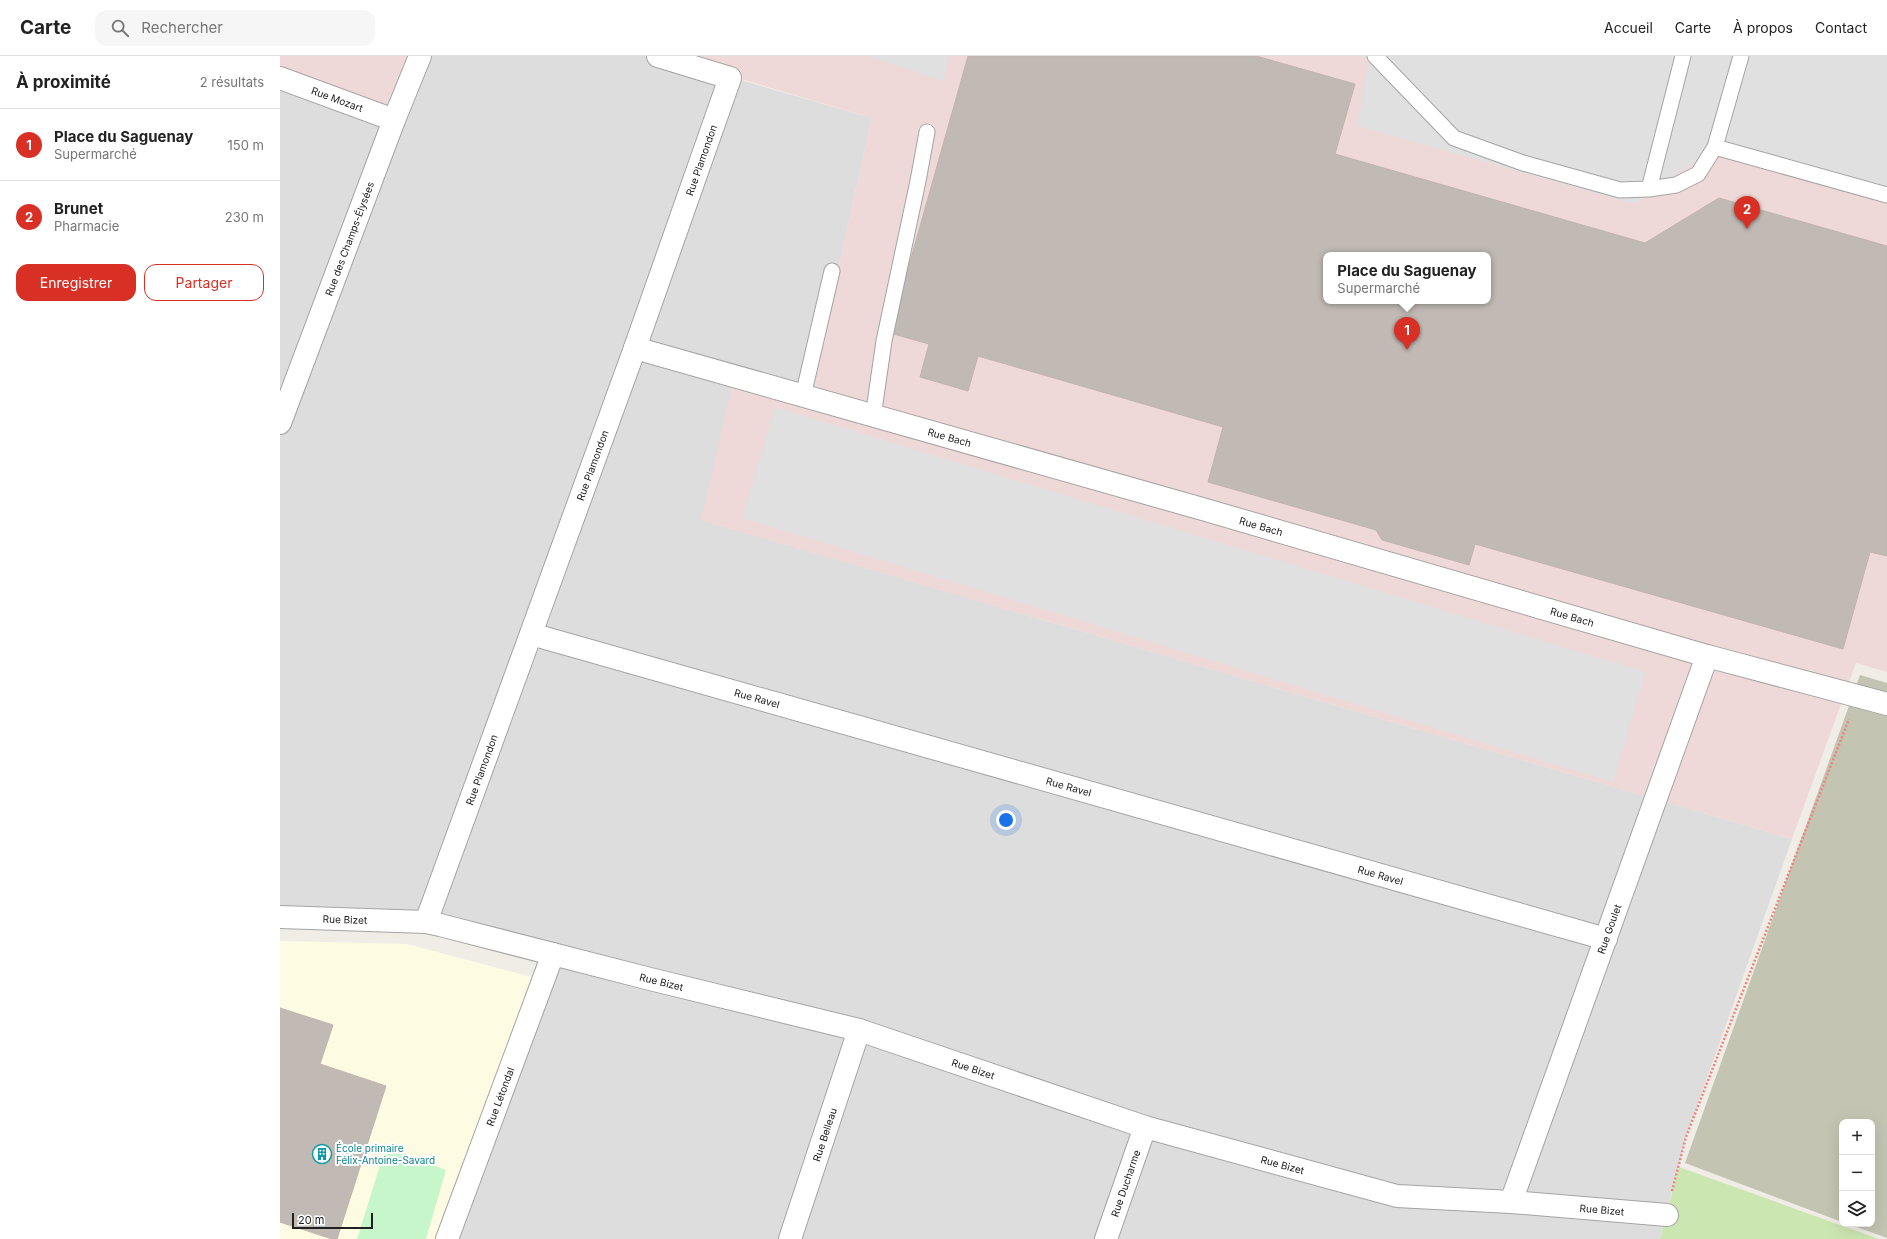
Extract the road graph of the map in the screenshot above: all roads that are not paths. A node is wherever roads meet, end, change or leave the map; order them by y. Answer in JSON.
{"nodes":[{"id":1,"x":420,"y":56,"type":"edge"},
{"id":2,"x":658,"y":56,"type":"edge"},
{"id":3,"x":1375,"y":56,"type":"edge"},
{"id":4,"x":1683,"y":56,"type":"edge"},
{"id":5,"x":1741,"y":56,"type":"edge"},
{"id":6,"x":280,"y":78,"type":"edge"},
{"id":7,"x":394,"y":120,"type":"junction"},
{"id":8,"x":926,"y":132,"type":"dead end"},
{"id":9,"x":1715,"y":147,"type":"junction"},
{"id":10,"x":1649,"y":190,"type":"junction"},
{"id":11,"x":1887,"y":195,"type":"edge"},
{"id":12,"x":832,"y":272,"type":"dead end"},
{"id":13,"x":635,"y":348,"type":"junction"},
{"id":14,"x":803,"y":396,"type":"junction"},
{"id":15,"x":873,"y":416,"type":"junction"},
{"id":16,"x":280,"y":423,"type":"edge"},
{"id":17,"x":531,"y":634,"type":"junction"},
{"id":18,"x":1707,"y":656,"type":"junction"},
{"id":19,"x":1887,"y":704,"type":"edge"},
{"id":20,"x":280,"y":917,"type":"edge"},
{"id":21,"x":426,"y":922,"type":"junction"},
{"id":22,"x":1606,"y":939,"type":"junction"},
{"id":23,"x":553,"y":954,"type":"junction"},
{"id":24,"x":859,"y":1030,"type":"junction"},
{"id":25,"x":1145,"y":1127,"type":"junction"},
{"id":26,"x":1511,"y":1202,"type":"junction"},
{"id":27,"x":1667,"y":1215,"type":"road end"},
{"id":28,"x":447,"y":1239,"type":"edge"},
{"id":29,"x":790,"y":1239,"type":"edge"},
{"id":30,"x":1106,"y":1239,"type":"edge"}],
"edges":[{"from":1,"to":7,"type":"street","name":"Rue des Champs-Élysées"},
{"from":2,"to":13,"type":"street","name":"Rue Plamondon"},
{"from":3,"to":10,"type":"lane"},
{"from":4,"to":10,"type":"lane"},
{"from":5,"to":9,"type":"lane"},
{"from":6,"to":7,"type":"street","name":"Rue Mozart"},
{"from":7,"to":16,"type":"street","name":"Rue des Champs-Élysées"},
{"from":8,"to":15,"type":"lane"},
{"from":9,"to":10,"type":"lane"},
{"from":9,"to":11,"type":"lane"},
{"from":12,"to":14,"type":"lane"},
{"from":13,"to":14,"type":"street","name":"Rue Bach"},
{"from":13,"to":17,"type":"street","name":"Rue Plamondon"},
{"from":14,"to":15,"type":"street","name":"Rue Bach"},
{"from":15,"to":18,"type":"street","name":"Rue Bach"},
{"from":17,"to":21,"type":"street","name":"Rue Plamondon"},
{"from":17,"to":22,"type":"street","name":"Rue Ravel"},
{"from":18,"to":19,"type":"street","name":"Rue Bach"},
{"from":18,"to":22,"type":"street","name":"Rue Goulet"},
{"from":20,"to":21,"type":"street","name":"Rue Bizet"},
{"from":21,"to":23,"type":"street","name":"Rue Bizet"},
{"from":22,"to":26,"type":"street","name":"Rue Goulet"},
{"from":23,"to":24,"type":"street","name":"Rue Bizet"},
{"from":23,"to":28,"type":"street","name":"Rue Létondal"},
{"from":24,"to":25,"type":"street","name":"Rue Bizet"},
{"from":24,"to":29,"type":"street","name":"Rue Belleau"},
{"from":25,"to":26,"type":"street","name":"Rue Bizet"},
{"from":25,"to":30,"type":"street","name":"Rue Ducharme"},
{"from":26,"to":27,"type":"street","name":"Rue Bizet"}]}
